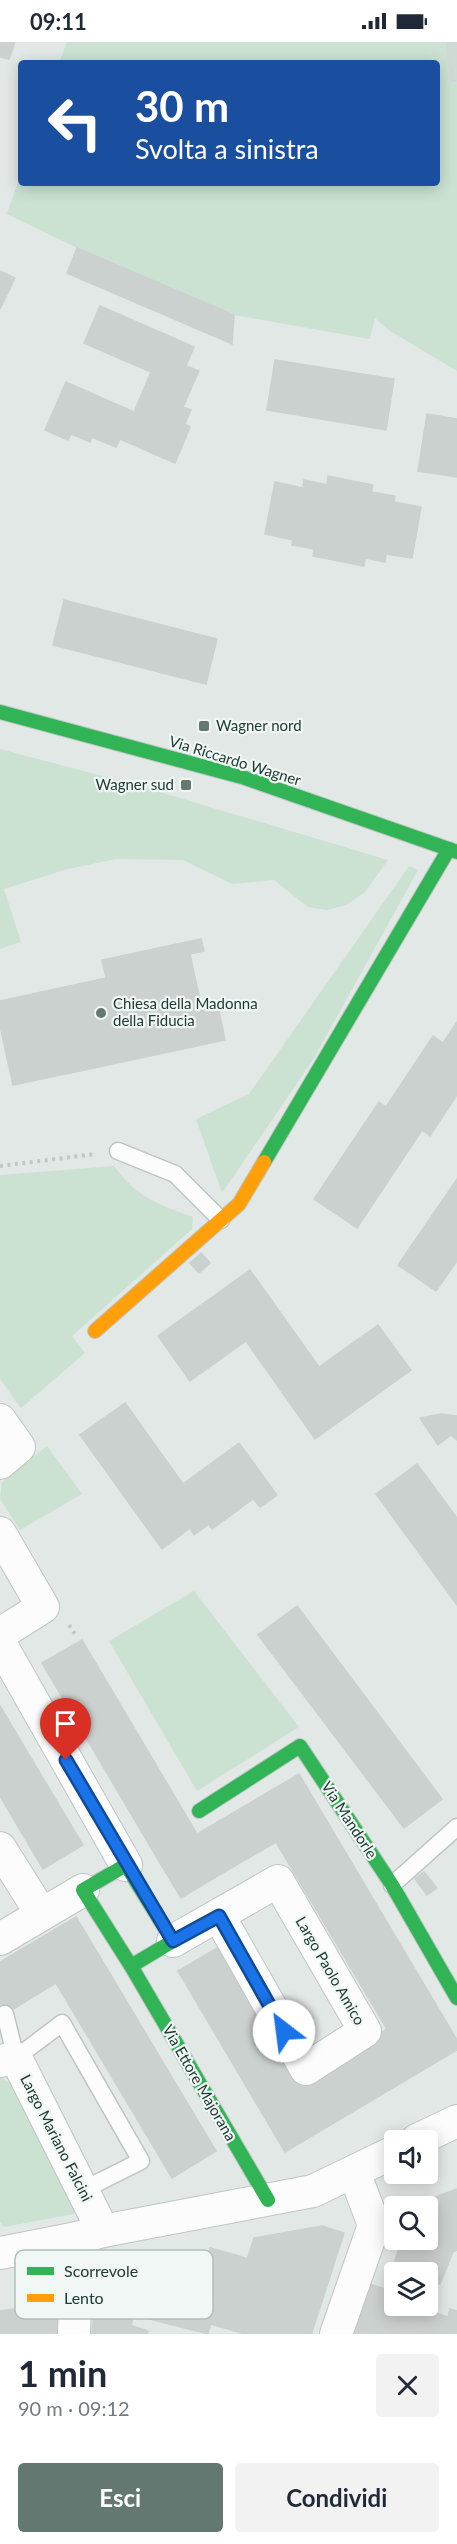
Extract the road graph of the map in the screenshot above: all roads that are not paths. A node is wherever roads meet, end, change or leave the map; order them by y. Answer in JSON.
{"nodes":[{"id":1,"x":0,"y":712,"type":"edge"},
{"id":2,"x":453,"y":851,"type":"edge"},
{"id":3,"x":118,"y":1151,"type":"road end"},
{"id":4,"x":221,"y":1220,"type":"junction"},
{"id":5,"x":95,"y":1331,"type":"dead end"},
{"id":6,"x":0,"y":1420,"type":"edge"},
{"id":7,"x":0,"y":1463,"type":"edge"},
{"id":8,"x":0,"y":1533,"type":"edge"},
{"id":9,"x":0,"y":1634,"type":"edge"},
{"id":10,"x":0,"y":1643,"type":"edge"},
{"id":11,"x":199,"y":1811,"type":"dead end"},
{"id":12,"x":457,"y":1827,"type":"edge"},
{"id":13,"x":0,"y":1848,"type":"edge"},
{"id":14,"x":126,"y":1865,"type":"junction"},
{"id":15,"x":392,"y":1885,"type":"junction"},
{"id":16,"x":83,"y":1890,"type":"junction"},
{"id":17,"x":41,"y":1913,"type":"junction"},
{"id":18,"x":219,"y":1916,"type":"junction"},
{"id":19,"x":0,"y":1939,"type":"edge"},
{"id":20,"x":173,"y":1941,"type":"junction"},
{"id":21,"x":131,"y":1966,"type":"junction"},
{"id":22,"x":457,"y":1998,"type":"edge"},
{"id":23,"x":5,"y":2014,"type":"dead end"},
{"id":24,"x":8,"y":2060,"type":"edge"},
{"id":25,"x":457,"y":2121,"type":"edge"},
{"id":26,"x":438,"y":2130,"type":"edge"},
{"id":27,"x":384,"y":2157,"type":"edge"},
{"id":28,"x":354,"y":2172,"type":"junction"},
{"id":29,"x":83,"y":2190,"type":"junction"},
{"id":30,"x":268,"y":2200,"type":"junction"},
{"id":31,"x":90,"y":2235,"type":"junction"},
{"id":32,"x":88,"y":2250,"type":"edge"},
{"id":33,"x":0,"y":2253,"type":"edge"},
{"id":34,"x":76,"y":2319,"type":"edge"},
{"id":35,"x":74,"y":2334,"type":"edge"},
{"id":36,"x":336,"y":2334,"type":"edge"}],
"edges":[{"from":1,"to":2,"type":"street","name":"Via Riccardo Wagner"},
{"from":2,"to":4,"type":"street"},
{"from":3,"to":4,"type":"lane"},
{"from":4,"to":5,"type":"street"},
{"from":6,"to":7,"type":"street"},
{"from":8,"to":9,"type":"street"},
{"from":10,"to":14,"type":"street"},
{"from":11,"to":15,"type":"street","name":"Via Mandorle"},
{"from":12,"to":15,"type":"lane"},
{"from":13,"to":17,"type":"street"},
{"from":14,"to":16,"type":"street"},
{"from":14,"to":20,"type":"street"},
{"from":15,"to":22,"type":"street","name":"Via Mandorle"},
{"from":16,"to":17,"type":"street"},
{"from":16,"to":21,"type":"street","name":"Via Ettore Majorana"},
{"from":17,"to":19,"type":"street"},
{"from":18,"to":18,"type":"street","name":"Largo Paolo Amico"},
{"from":18,"to":20,"type":"street"},
{"from":20,"to":21,"type":"street"},
{"from":21,"to":30,"type":"street","name":"Via Ettore Majorana"},
{"from":23,"to":24,"type":"lane"},
{"from":24,"to":29,"type":"street","name":"Largo Mariano Falcini"},
{"from":24,"to":29,"type":"lane"},
{"from":25,"to":26,"type":"street"},
{"from":27,"to":28,"type":"street"},
{"from":28,"to":30,"type":"street"},
{"from":28,"to":36,"type":"street"},
{"from":29,"to":31,"type":"street","name":"Largo Mariano Falcini"},
{"from":30,"to":31,"type":"street"},
{"from":31,"to":32,"type":"street"},
{"from":31,"to":33,"type":"street"},
{"from":34,"to":35,"type":"street"}]}
